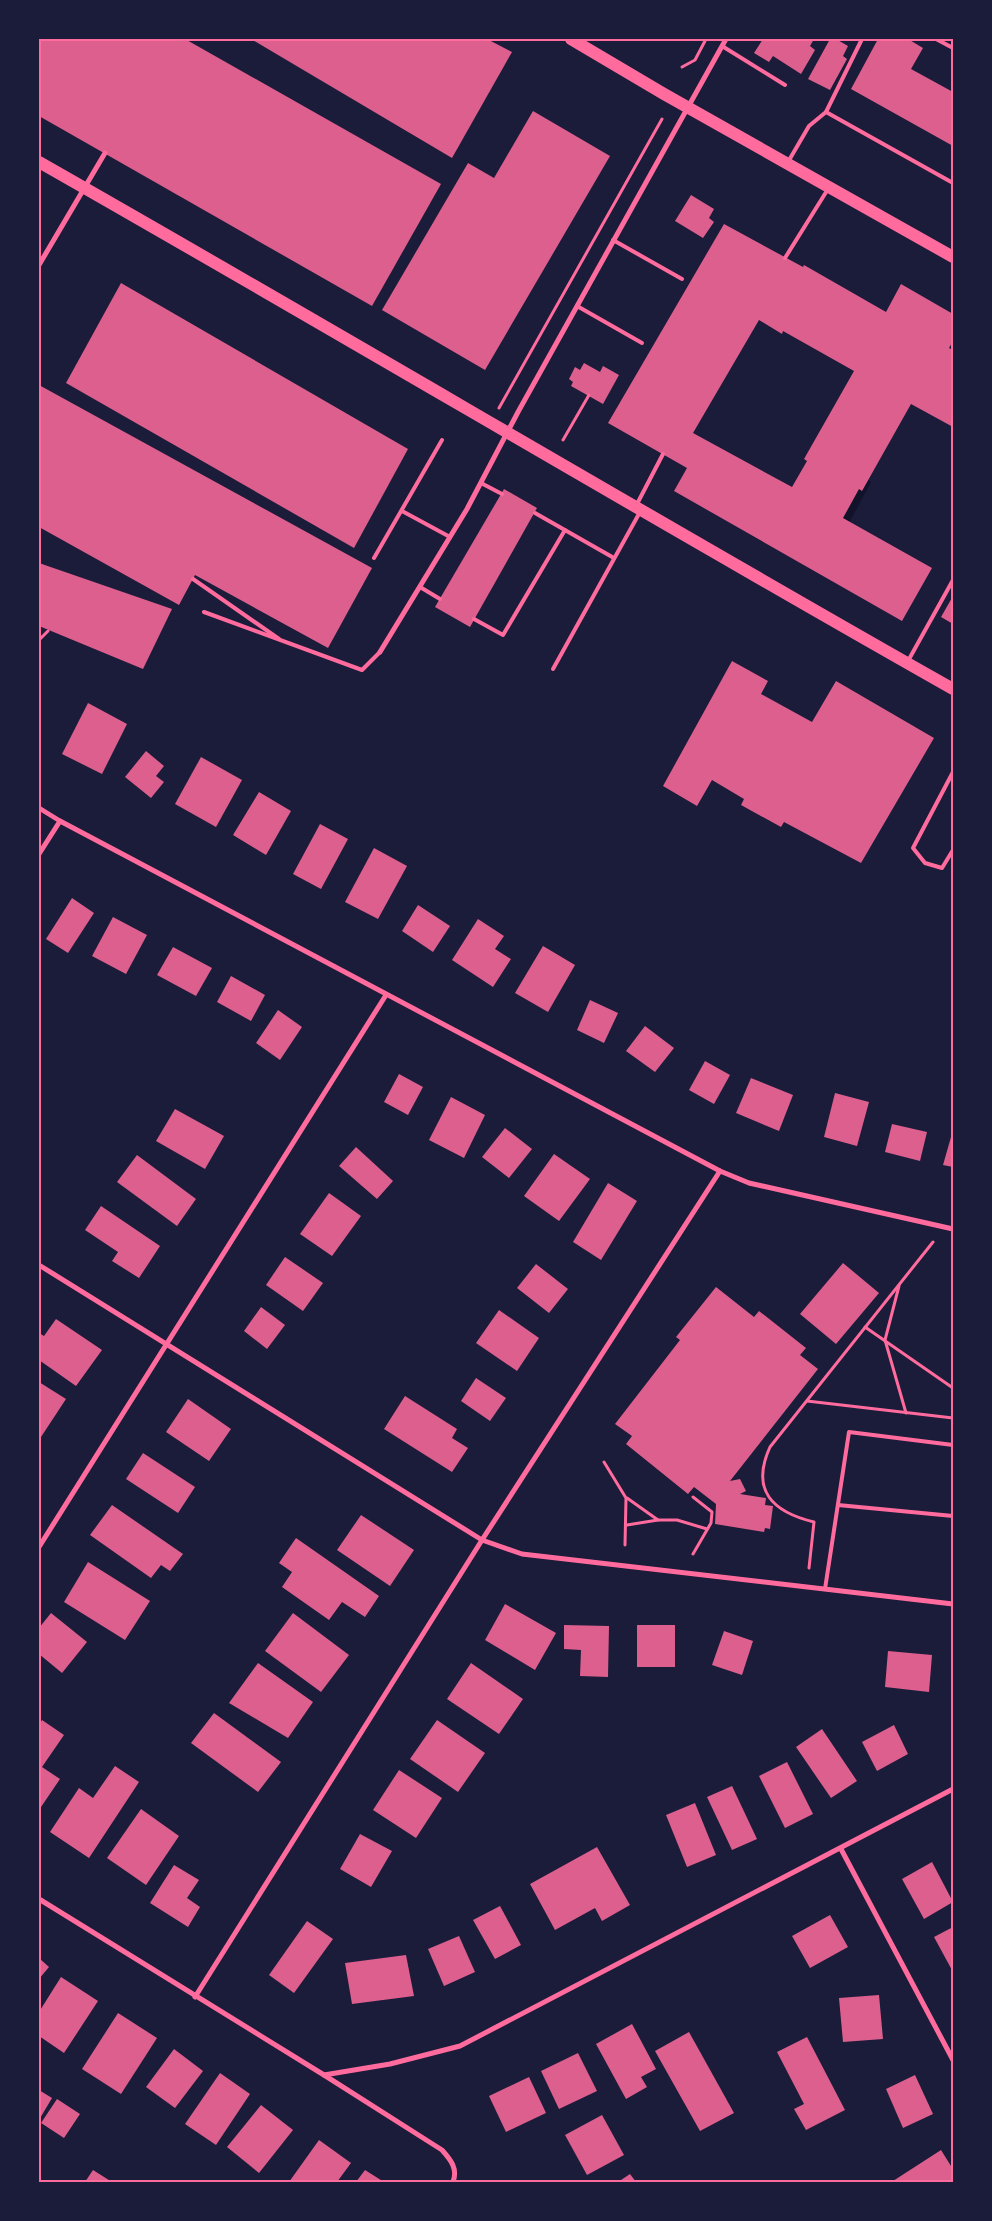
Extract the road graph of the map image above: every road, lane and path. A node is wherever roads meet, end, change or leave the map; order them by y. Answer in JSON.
{"nodes":[{"id":1,"x":571,"y":39,"type":"edge"},
{"id":2,"x":706,"y":39,"type":"edge"},
{"id":3,"x":726,"y":39,"type":"edge"},
{"id":4,"x":862,"y":39,"type":"edge"},
{"id":5,"x":936,"y":39,"type":"edge"},
{"id":6,"x":722,"y":46,"type":"junction"},
{"id":7,"x":953,"y":48,"type":"edge"},
{"id":8,"x":682,"y":67,"type":"dead end"},
{"id":9,"x":785,"y":85,"type":"dead end"},
{"id":10,"x":687,"y":107,"type":"junction"},
{"id":11,"x":826,"y":112,"type":"junction"},
{"id":12,"x":662,"y":119,"type":"dead end"},
{"id":13,"x":105,"y":153,"type":"dead end"},
{"id":14,"x":39,"y":162,"type":"edge"},
{"id":15,"x":787,"y":164,"type":"junction"},
{"id":16,"x":953,"y":183,"type":"edge"},
{"id":17,"x":829,"y":187,"type":"junction"},
{"id":18,"x":85,"y":188,"type":"junction"},
{"id":19,"x":614,"y":240,"type":"junction"},
{"id":20,"x":953,"y":256,"type":"edge"},
{"id":21,"x":785,"y":258,"type":"dead end"},
{"id":22,"x":39,"y":266,"type":"edge"},
{"id":23,"x":682,"y":279,"type":"dead end"},
{"id":24,"x":577,"y":306,"type":"junction"},
{"id":25,"x":642,"y":343,"type":"dead end"},
{"id":26,"x":589,"y":395,"type":"dead end"},
{"id":27,"x":491,"y":422,"type":"junction"},
{"id":28,"x":507,"y":432,"type":"junction"},
{"id":29,"x":442,"y":440,"type":"dead end"},
{"id":30,"x":563,"y":440,"type":"dead end"},
{"id":31,"x":663,"y":454,"type":"dead end"},
{"id":32,"x":481,"y":483,"type":"junction"},
{"id":33,"x":502,"y":494,"type":"dead end"},
{"id":34,"x":638,"y":510,"type":"junction"},
{"id":35,"x":402,"y":511,"type":"junction"},
{"id":36,"x":535,"y":513,"type":"dead end"},
{"id":37,"x":565,"y":530,"type":"junction"},
{"id":38,"x":450,"y":537,"type":"junction"},
{"id":39,"x":374,"y":558,"type":"dead end"},
{"id":40,"x":614,"y":558,"type":"junction"},
{"id":41,"x":192,"y":579,"type":"dead end"},
{"id":42,"x":953,"y":580,"type":"edge"},
{"id":43,"x":420,"y":587,"type":"junction"},
{"id":44,"x":440,"y":599,"type":"dead end"},
{"id":45,"x":204,"y":612,"type":"dead end"},
{"id":46,"x":474,"y":619,"type":"dead end"},
{"id":47,"x":48,"y":631,"type":"dead end"},
{"id":48,"x":39,"y":640,"type":"edge"},
{"id":49,"x":285,"y":643,"type":"junction"},
{"id":50,"x":380,"y":652,"type":"joint"},
{"id":51,"x":907,"y":663,"type":"junction"},
{"id":52,"x":553,"y":669,"type":"dead end"},
{"id":53,"x":953,"y":690,"type":"edge"},
{"id":54,"x":953,"y":772,"type":"edge"},
{"id":55,"x":39,"y":808,"type":"edge"},
{"id":56,"x":60,"y":821,"type":"junction"},
{"id":57,"x":953,"y":850,"type":"edge"},
{"id":58,"x":39,"y":854,"type":"edge"},
{"id":59,"x":386,"y":995,"type":"junction"},
{"id":60,"x":720,"y":1171,"type":"junction"},
{"id":61,"x":953,"y":1230,"type":"edge"},
{"id":62,"x":933,"y":1242,"type":"dead end"},
{"id":63,"x":39,"y":1265,"type":"edge"},
{"id":64,"x":900,"y":1284,"type":"junction"},
{"id":65,"x":865,"y":1327,"type":"junction"},
{"id":66,"x":885,"y":1340,"type":"junction"},
{"id":67,"x":167,"y":1346,"type":"junction"},
{"id":68,"x":953,"y":1388,"type":"edge"},
{"id":69,"x":807,"y":1401,"type":"junction"},
{"id":70,"x":906,"y":1413,"type":"junction"},
{"id":71,"x":953,"y":1418,"type":"edge"},
{"id":72,"x":953,"y":1445,"type":"edge"},
{"id":73,"x":604,"y":1462,"type":"dead end"},
{"id":74,"x":693,"y":1497,"type":"dead end"},
{"id":75,"x":626,"y":1498,"type":"junction"},
{"id":76,"x":838,"y":1505,"type":"junction"},
{"id":77,"x":953,"y":1516,"type":"edge"},
{"id":78,"x":658,"y":1520,"type":"junction"},
{"id":79,"x":627,"y":1525,"type":"junction"},
{"id":80,"x":707,"y":1529,"type":"junction"},
{"id":81,"x":482,"y":1540,"type":"junction"},
{"id":82,"x":625,"y":1545,"type":"dead end"},
{"id":83,"x":39,"y":1547,"type":"edge"},
{"id":84,"x":692,"y":1554,"type":"dead end"},
{"id":85,"x":809,"y":1568,"type":"dead end"},
{"id":86,"x":825,"y":1589,"type":"junction"},
{"id":87,"x":953,"y":1604,"type":"edge"},
{"id":88,"x":953,"y":1789,"type":"edge"},
{"id":89,"x":842,"y":1849,"type":"junction"},
{"id":90,"x":39,"y":1899,"type":"edge"},
{"id":91,"x":195,"y":1997,"type":"junction"},
{"id":92,"x":953,"y":2060,"type":"edge"},
{"id":93,"x":324,"y":2075,"type":"junction"},
{"id":94,"x":453,"y":2182,"type":"edge"}],
"edges":[{"from":1,"to":10,"type":"main road"},
{"from":2,"to":8,"type":"path"},
{"from":3,"to":6,"type":"street"},
{"from":4,"to":11,"type":"lane"},
{"from":5,"to":7,"type":"lane"},
{"from":6,"to":9,"type":"lane"},
{"from":6,"to":10,"type":"street"},
{"from":10,"to":15,"type":"main road"},
{"from":10,"to":19,"type":"street"},
{"from":11,"to":15,"type":"lane"},
{"from":11,"to":16,"type":"lane"},
{"from":12,"to":27,"type":"path"},
{"from":13,"to":18,"type":"street"},
{"from":14,"to":18,"type":"main road"},
{"from":15,"to":17,"type":"main road"},
{"from":17,"to":20,"type":"main road"},
{"from":17,"to":21,"type":"lane"},
{"from":18,"to":22,"type":"street"},
{"from":18,"to":27,"type":"main road"},
{"from":19,"to":23,"type":"lane"},
{"from":19,"to":24,"type":"street"},
{"from":24,"to":25,"type":"lane"},
{"from":24,"to":28,"type":"street"},
{"from":26,"to":30,"type":"path"},
{"from":27,"to":28,"type":"main road"},
{"from":28,"to":32,"type":"street"},
{"from":28,"to":34,"type":"main road"},
{"from":29,"to":35,"type":"lane"},
{"from":31,"to":34,"type":"lane"},
{"from":32,"to":33,"type":"lane"},
{"from":32,"to":38,"type":"street"},
{"from":34,"to":40,"type":"lane"},
{"from":34,"to":51,"type":"main road"},
{"from":35,"to":38,"type":"lane"},
{"from":35,"to":39,"type":"lane"},
{"from":36,"to":37,"type":"lane"},
{"from":37,"to":40,"type":"lane"},
{"from":37,"to":46,"type":"lane"},
{"from":38,"to":43,"type":"street"},
{"from":40,"to":52,"type":"lane"},
{"from":41,"to":49,"type":"lane"},
{"from":42,"to":51,"type":"lane"},
{"from":43,"to":44,"type":"lane"},
{"from":43,"to":50,"type":"street"},
{"from":45,"to":49,"type":"lane"},
{"from":47,"to":48,"type":"path"},
{"from":49,"to":50,"type":"lane"},
{"from":51,"to":53,"type":"main road"},
{"from":54,"to":57,"type":"lane"},
{"from":55,"to":56,"type":"street"},
{"from":56,"to":58,"type":"street"},
{"from":56,"to":59,"type":"street"},
{"from":59,"to":60,"type":"street"},
{"from":59,"to":67,"type":"street"},
{"from":60,"to":61,"type":"street"},
{"from":60,"to":81,"type":"street"},
{"from":62,"to":64,"type":"path"},
{"from":63,"to":67,"type":"street"},
{"from":64,"to":65,"type":"path"},
{"from":64,"to":66,"type":"path"},
{"from":65,"to":66,"type":"path"},
{"from":65,"to":69,"type":"path"},
{"from":66,"to":68,"type":"path"},
{"from":66,"to":70,"type":"path"},
{"from":67,"to":81,"type":"street"},
{"from":67,"to":83,"type":"street"},
{"from":69,"to":70,"type":"path"},
{"from":69,"to":85,"type":"path"},
{"from":70,"to":71,"type":"path"},
{"from":72,"to":76,"type":"lane"},
{"from":73,"to":75,"type":"path"},
{"from":74,"to":80,"type":"path"},
{"from":75,"to":78,"type":"path"},
{"from":75,"to":79,"type":"path"},
{"from":76,"to":77,"type":"lane"},
{"from":76,"to":86,"type":"lane"},
{"from":78,"to":79,"type":"path"},
{"from":78,"to":80,"type":"path"},
{"from":79,"to":82,"type":"path"},
{"from":80,"to":84,"type":"path"},
{"from":81,"to":86,"type":"street"},
{"from":81,"to":91,"type":"street"},
{"from":86,"to":87,"type":"street"},
{"from":88,"to":89,"type":"street"},
{"from":89,"to":92,"type":"street"},
{"from":89,"to":93,"type":"street"},
{"from":90,"to":91,"type":"street"},
{"from":91,"to":93,"type":"street"},
{"from":93,"to":94,"type":"street"}]}
